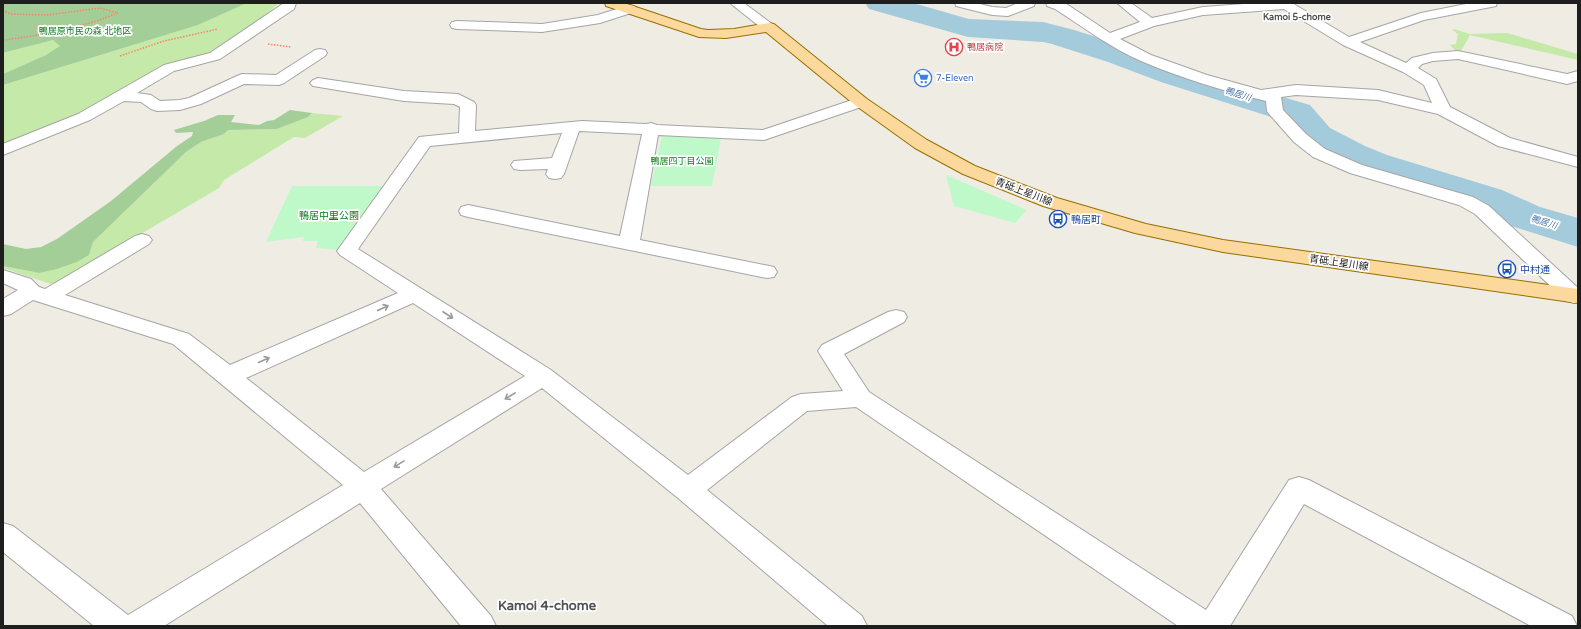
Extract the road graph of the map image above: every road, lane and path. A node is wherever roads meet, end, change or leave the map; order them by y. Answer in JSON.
{"nodes":[{"id":1,"x":290,"y":3,"type":"edge"},
{"id":2,"x":611,"y":3,"type":"edge"},
{"id":3,"x":736,"y":3,"type":"edge"},
{"id":4,"x":962,"y":3,"type":"edge"},
{"id":5,"x":1028,"y":3,"type":"edge"},
{"id":6,"x":1052,"y":3,"type":"edge"},
{"id":7,"x":1123,"y":3,"type":"edge"},
{"id":8,"x":1491,"y":3,"type":"edge"},
{"id":9,"x":1283,"y":4,"type":"edge"},
{"id":10,"x":1197,"y":7,"type":"edge"},
{"id":11,"x":629,"y":9,"type":"junction"},
{"id":12,"x":3,"y":10,"type":"edge"},
{"id":13,"x":1150,"y":23,"type":"junction"},
{"id":14,"x":457,"y":25,"type":"dead end"},
{"id":15,"x":770,"y":27,"type":"junction"},
{"id":16,"x":223,"y":28,"type":"dead end"},
{"id":17,"x":1109,"y":38,"type":"junction"},
{"id":18,"x":3,"y":40,"type":"edge"},
{"id":19,"x":1348,"y":42,"type":"junction"},
{"id":20,"x":267,"y":44,"type":"dead end"},
{"id":21,"x":298,"y":47,"type":"dead end"},
{"id":22,"x":320,"y":53,"type":"dead end"},
{"id":23,"x":120,"y":56,"type":"dead end"},
{"id":24,"x":1408,"y":68,"type":"junction"},
{"id":25,"x":1578,"y":76,"type":"edge"},
{"id":26,"x":318,"y":83,"type":"dead end"},
{"id":27,"x":124,"y":96,"type":"junction"},
{"id":28,"x":861,"y":102,"type":"junction"},
{"id":29,"x":1270,"y":103,"type":"junction"},
{"id":30,"x":1444,"y":110,"type":"junction"},
{"id":31,"x":572,"y":127,"type":"junction"},
{"id":32,"x":651,"y":128,"type":"junction"},
{"id":33,"x":467,"y":136,"type":"junction"},
{"id":34,"x":3,"y":150,"type":"edge"},
{"id":35,"x":1578,"y":162,"type":"edge"},
{"id":36,"x":520,"y":165,"type":"dead end"},
{"id":37,"x":468,"y":211,"type":"dead end"},
{"id":38,"x":142,"y":240,"type":"dead end"},
{"id":39,"x":629,"y":243,"type":"junction"},
{"id":40,"x":767,"y":272,"type":"dead end"},
{"id":41,"x":3,"y":276,"type":"edge"},
{"id":42,"x":39,"y":294,"type":"junction"},
{"id":43,"x":415,"y":294,"type":"junction"},
{"id":44,"x":1576,"y":296,"type":"edge"},
{"id":45,"x":3,"y":309,"type":"edge"},
{"id":46,"x":896,"y":317,"type":"dead end"},
{"id":47,"x":228,"y":376,"type":"junction"},
{"id":48,"x":543,"y":376,"type":"junction"},
{"id":49,"x":860,"y":398,"type":"junction"},
{"id":50,"x":362,"y":486,"type":"junction"},
{"id":51,"x":688,"y":490,"type":"junction"},
{"id":52,"x":3,"y":535,"type":"edge"},
{"id":53,"x":118,"y":626,"type":"edge"},
{"id":54,"x":137,"y":626,"type":"edge"},
{"id":55,"x":480,"y":626,"type":"edge"},
{"id":56,"x":852,"y":626,"type":"edge"},
{"id":57,"x":1204,"y":626,"type":"edge"},
{"id":58,"x":1213,"y":626,"type":"edge"},
{"id":59,"x":1561,"y":626,"type":"edge"}],
"edges":[{"from":1,"to":27,"type":"street"},
{"from":2,"to":11,"type":"main road"},
{"from":3,"to":15,"type":"street"},
{"from":4,"to":5,"type":"street"},
{"from":6,"to":17,"type":"street"},
{"from":7,"to":13,"type":"street"},
{"from":8,"to":19,"type":"street"},
{"from":9,"to":10,"type":"street"},
{"from":9,"to":19,"type":"street"},
{"from":10,"to":13,"type":"street"},
{"from":11,"to":14,"type":"street"},
{"from":11,"to":15,"type":"main road"},
{"from":12,"to":18,"type":"path"},
{"from":13,"to":17,"type":"street"},
{"from":15,"to":28,"type":"main road","name":"青砥上星川線"},
{"from":16,"to":23,"type":"path"},
{"from":17,"to":29,"type":"street"},
{"from":19,"to":24,"type":"street"},
{"from":20,"to":21,"type":"path"},
{"from":22,"to":27,"type":"street"},
{"from":24,"to":25,"type":"street"},
{"from":24,"to":30,"type":"street"},
{"from":26,"to":33,"type":"street"},
{"from":27,"to":34,"type":"street"},
{"from":28,"to":32,"type":"street"},
{"from":28,"to":44,"type":"main road","name":"青砥上星川線"},
{"from":29,"to":30,"type":"street"},
{"from":29,"to":44,"type":"street"},
{"from":30,"to":35,"type":"street"},
{"from":31,"to":32,"type":"street"},
{"from":31,"to":33,"type":"street"},
{"from":31,"to":36,"type":"street"},
{"from":32,"to":39,"type":"street"},
{"from":33,"to":43,"type":"street"},
{"from":37,"to":39,"type":"street"},
{"from":38,"to":42,"type":"street"},
{"from":39,"to":40,"type":"street"},
{"from":41,"to":42,"type":"street"},
{"from":42,"to":45,"type":"street"},
{"from":42,"to":47,"type":"street"},
{"from":47,"to":43,"type":"street","one_way":true},
{"from":43,"to":48,"type":"street","one_way":true},
{"from":46,"to":49,"type":"street"},
{"from":47,"to":50,"type":"street"},
{"from":48,"to":50,"type":"street","one_way":true},
{"from":48,"to":51,"type":"street"},
{"from":49,"to":51,"type":"street"},
{"from":49,"to":57,"type":"street"},
{"from":50,"to":54,"type":"street"},
{"from":50,"to":55,"type":"street"},
{"from":51,"to":56,"type":"street"},
{"from":52,"to":53,"type":"street"},
{"from":58,"to":59,"type":"street"}]}
